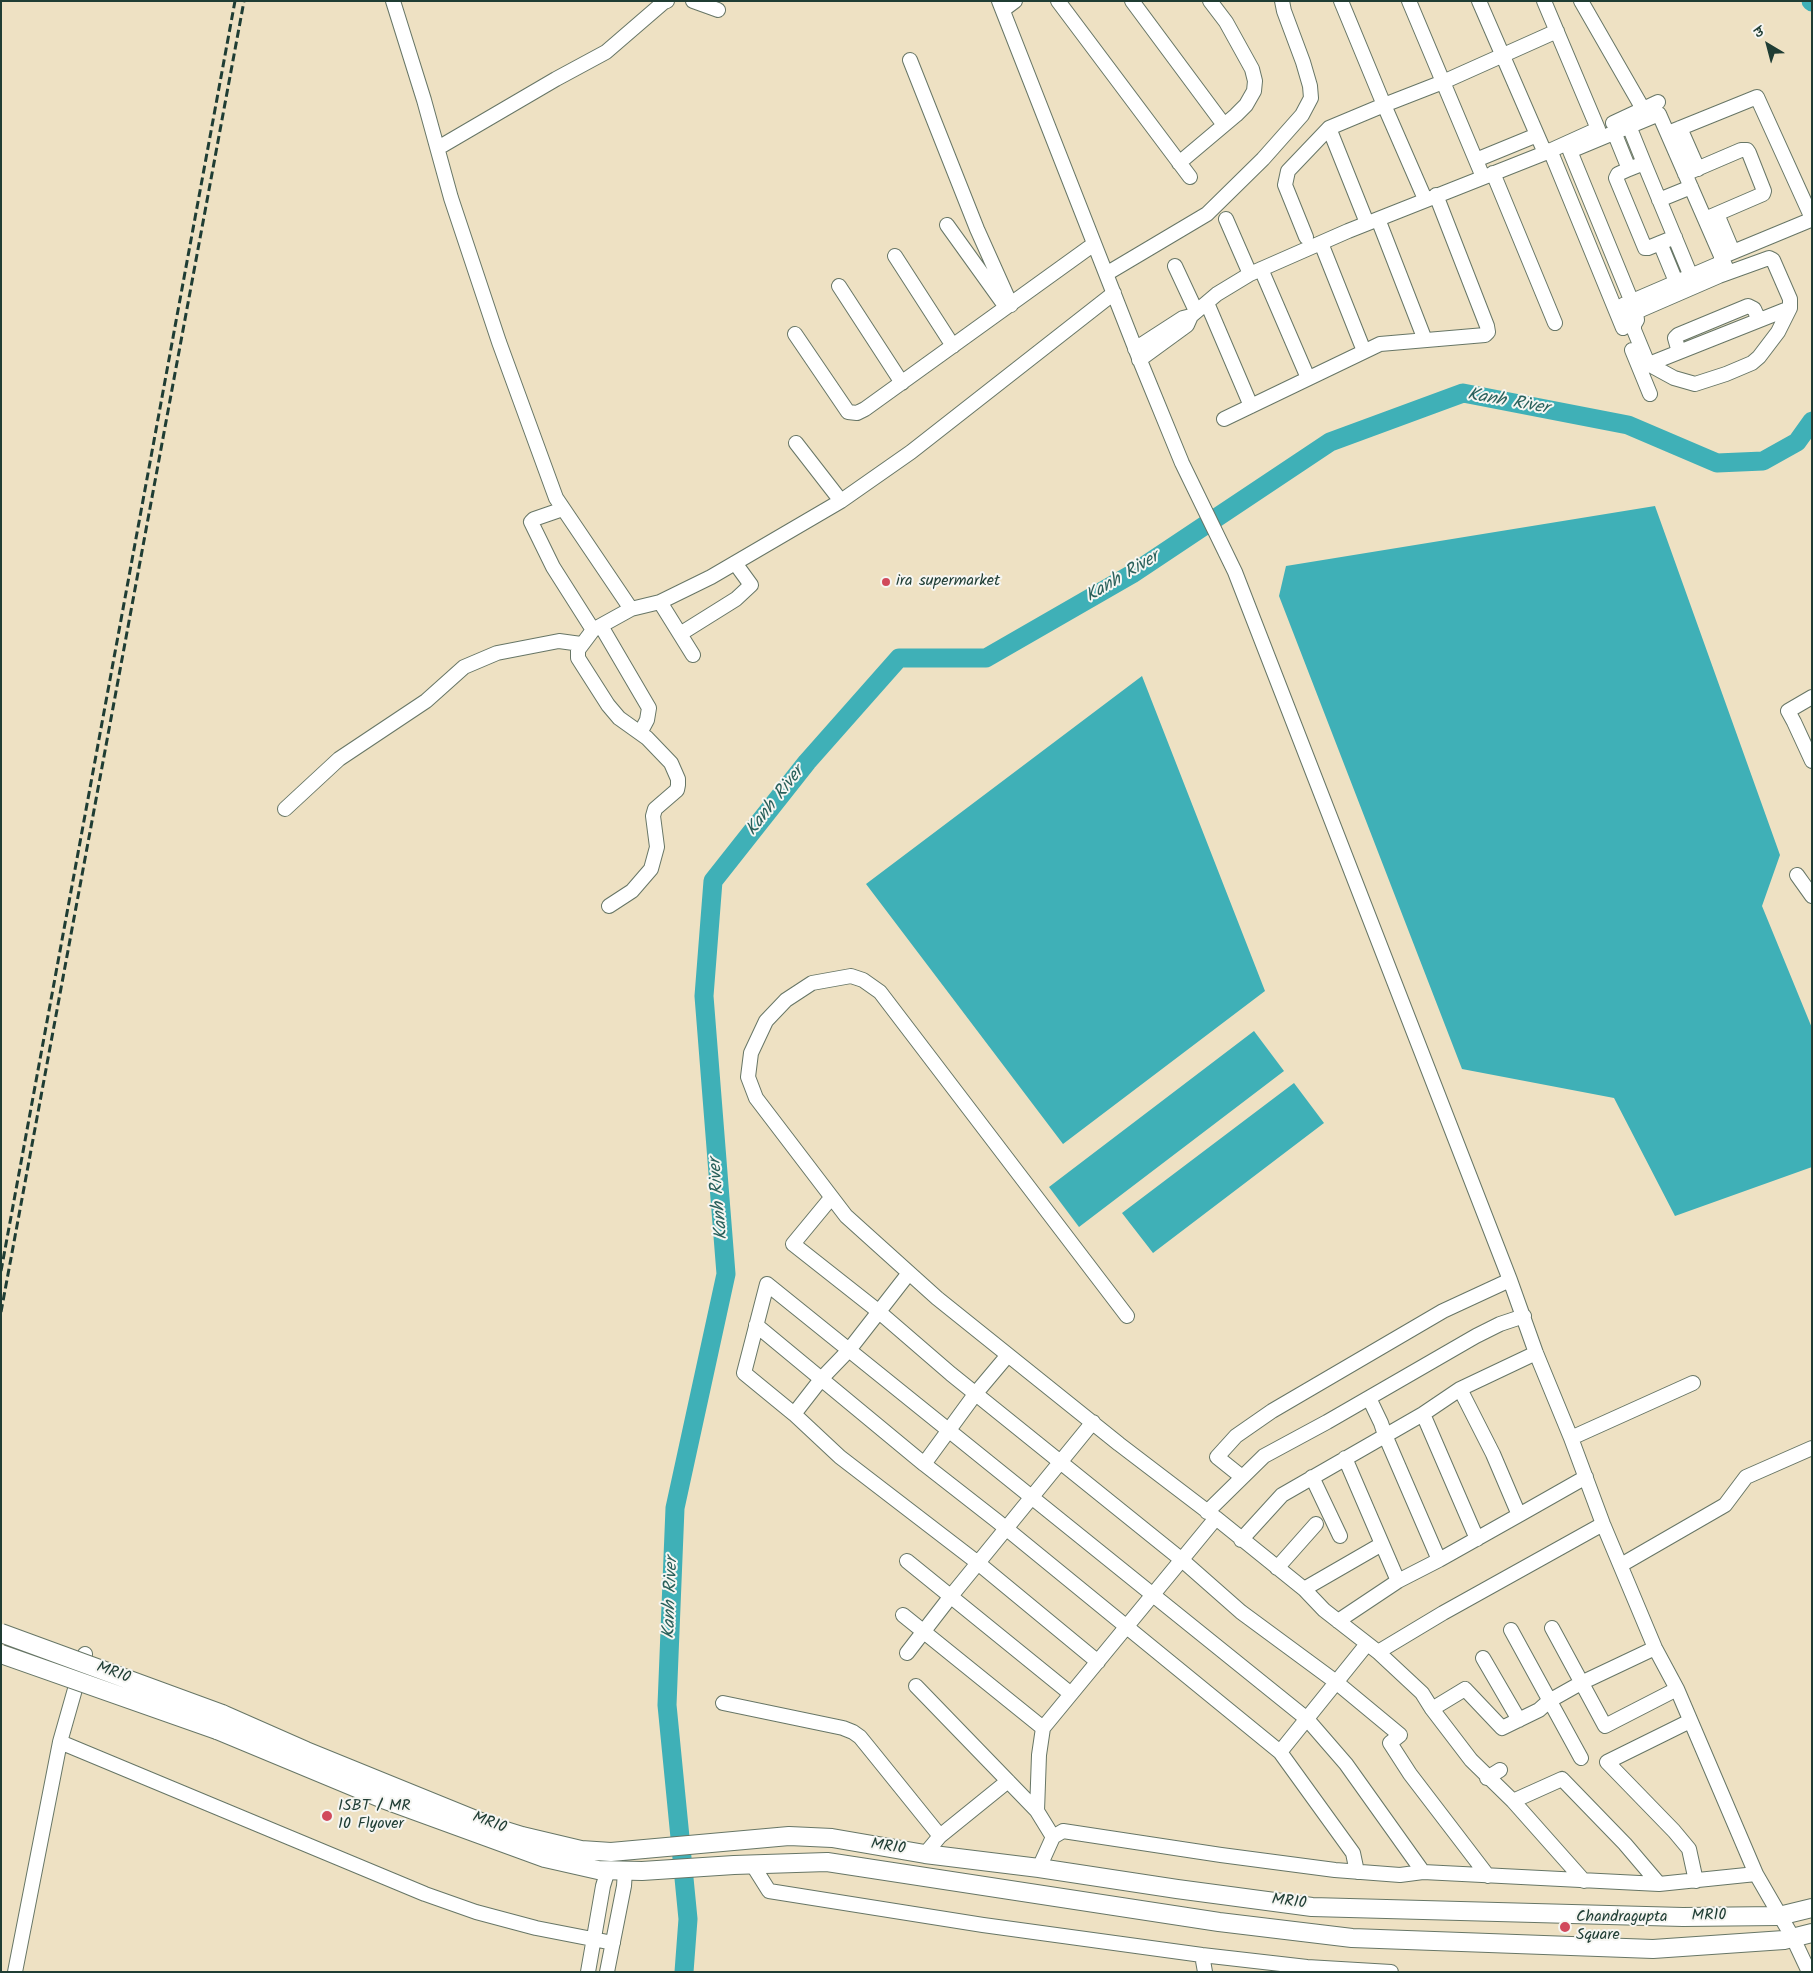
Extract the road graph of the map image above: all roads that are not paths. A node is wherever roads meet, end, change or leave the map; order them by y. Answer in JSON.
{"nodes":[{"id":1,"x":393,"y":1,"type":"edge"},
{"id":2,"x":667,"y":1,"type":"edge"},
{"id":3,"x":694,"y":1,"type":"edge"},
{"id":4,"x":1014,"y":1,"type":"edge"},
{"id":5,"x":1058,"y":1,"type":"edge"},
{"id":6,"x":1132,"y":1,"type":"edge"},
{"id":7,"x":1210,"y":1,"type":"edge"},
{"id":8,"x":1282,"y":1,"type":"edge"},
{"id":9,"x":1342,"y":1,"type":"edge"},
{"id":10,"x":1409,"y":1,"type":"edge"},
{"id":11,"x":1479,"y":1,"type":"edge"},
{"id":12,"x":1544,"y":1,"type":"edge"},
{"id":13,"x":1581,"y":1,"type":"edge"},
{"id":14,"x":1001,"y":6,"type":"edge"},
{"id":15,"x":718,"y":10,"type":"dead end"},
{"id":16,"x":1558,"y":32,"type":"junction"},
{"id":17,"x":1503,"y":57,"type":"junction"},
{"id":18,"x":910,"y":60,"type":"dead end"},
{"id":19,"x":1444,"y":82,"type":"junction"},
{"id":20,"x":1658,"y":102,"type":"dead end"},
{"id":21,"x":1384,"y":105,"type":"junction"},
{"id":22,"x":1643,"y":109,"type":"junction"},
{"id":23,"x":1224,"y":125,"type":"junction"},
{"id":24,"x":1629,"y":126,"type":"junction"},
{"id":25,"x":1329,"y":128,"type":"junction"},
{"id":26,"x":1598,"y":129,"type":"junction"},
{"id":27,"x":1674,"y":131,"type":"junction"},
{"id":28,"x":1614,"y":132,"type":"junction"},
{"id":29,"x":1537,"y":135,"type":"junction"},
{"id":30,"x":438,"y":148,"type":"junction"},
{"id":31,"x":1547,"y":152,"type":"junction"},
{"id":32,"x":1476,"y":160,"type":"junction"},
{"id":33,"x":1179,"y":163,"type":"junction"},
{"id":34,"x":1644,"y":163,"type":"junction"},
{"id":35,"x":1629,"y":169,"type":"junction"},
{"id":36,"x":1488,"y":175,"type":"junction"},
{"id":37,"x":1190,"y":177,"type":"dead end"},
{"id":38,"x":1691,"y":177,"type":"junction"},
{"id":39,"x":1430,"y":197,"type":"junction"},
{"id":40,"x":1659,"y":200,"type":"junction"},
{"id":41,"x":1711,"y":216,"type":"junction"},
{"id":42,"x":1226,"y":219,"type":"dead end"},
{"id":43,"x":1372,"y":221,"type":"junction"},
{"id":44,"x":947,"y":225,"type":"dead end"},
{"id":45,"x":1306,"y":237,"type":"dead end"},
{"id":46,"x":1675,"y":237,"type":"junction"},
{"id":47,"x":1320,"y":243,"type":"junction"},
{"id":48,"x":1660,"y":243,"type":"junction"},
{"id":49,"x":1094,"y":244,"type":"junction"},
{"id":50,"x":895,"y":256,"type":"dead end"},
{"id":51,"x":1726,"y":261,"type":"junction"},
{"id":52,"x":1175,"y":266,"type":"dead end"},
{"id":53,"x":1256,"y":272,"type":"junction"},
{"id":54,"x":1106,"y":274,"type":"junction"},
{"id":55,"x":1693,"y":281,"type":"junction"},
{"id":56,"x":839,"y":286,"type":"dead end"},
{"id":57,"x":1679,"y":287,"type":"junction"},
{"id":58,"x":1114,"y":293,"type":"junction"},
{"id":59,"x":1009,"y":306,"type":"junction"},
{"id":60,"x":1633,"y":307,"type":"junction"},
{"id":61,"x":1790,"y":308,"type":"junction"},
{"id":62,"x":1198,"y":310,"type":"junction"},
{"id":63,"x":1618,"y":314,"type":"junction"},
{"id":64,"x":1555,"y":323,"type":"dead end"},
{"id":65,"x":795,"y":334,"type":"dead end"},
{"id":66,"x":1425,"y":340,"type":"junction"},
{"id":67,"x":953,"y":346,"type":"junction"},
{"id":68,"x":1364,"y":351,"type":"junction"},
{"id":69,"x":1138,"y":354,"type":"junction"},
{"id":70,"x":1649,"y":364,"type":"junction"},
{"id":71,"x":1308,"y":378,"type":"junction"},
{"id":72,"x":902,"y":383,"type":"junction"},
{"id":73,"x":1650,"y":394,"type":"dead end"},
{"id":74,"x":1251,"y":406,"type":"junction"},
{"id":75,"x":1224,"y":419,"type":"dead end"},
{"id":76,"x":796,"y":443,"type":"dead end"},
{"id":77,"x":841,"y":500,"type":"junction"},
{"id":78,"x":563,"y":509,"type":"junction"},
{"id":79,"x":735,"y":563,"type":"junction"},
{"id":80,"x":660,"y":602,"type":"junction"},
{"id":81,"x":631,"y":609,"type":"junction"},
{"id":82,"x":597,"y":628,"type":"junction"},
{"id":83,"x":680,"y":634,"type":"junction"},
{"id":84,"x":581,"y":644,"type":"junction"},
{"id":85,"x":693,"y":655,"type":"dead end"},
{"id":86,"x":1812,"y":697,"type":"edge"},
{"id":87,"x":640,"y":733,"type":"junction"},
{"id":88,"x":1812,"y":761,"type":"edge"},
{"id":89,"x":285,"y":809,"type":"dead end"},
{"id":90,"x":1797,"y":875,"type":"dead end"},
{"id":91,"x":1812,"y":896,"type":"edge"},
{"id":92,"x":609,"y":906,"type":"dead end"},
{"id":93,"x":832,"y":1198,"type":"junction"},
{"id":94,"x":909,"y":1273,"type":"junction"},
{"id":95,"x":1510,"y":1280,"type":"junction"},
{"id":96,"x":878,"y":1311,"type":"junction"},
{"id":97,"x":1127,"y":1316,"type":"dead end"},
{"id":98,"x":1524,"y":1316,"type":"junction"},
{"id":99,"x":756,"y":1325,"type":"junction"},
{"id":100,"x":849,"y":1350,"type":"junction"},
{"id":101,"x":1536,"y":1353,"type":"junction"},
{"id":102,"x":1008,"y":1355,"type":"junction"},
{"id":103,"x":822,"y":1378,"type":"junction"},
{"id":104,"x":1694,"y":1383,"type":"dead end"},
{"id":105,"x":1460,"y":1389,"type":"junction"},
{"id":106,"x":976,"y":1393,"type":"junction"},
{"id":107,"x":1369,"y":1398,"type":"junction"},
{"id":108,"x":794,"y":1414,"type":"junction"},
{"id":109,"x":1424,"y":1414,"type":"junction"},
{"id":110,"x":1093,"y":1422,"type":"junction"},
{"id":111,"x":948,"y":1429,"type":"junction"},
{"id":112,"x":1385,"y":1435,"type":"junction"},
{"id":113,"x":1571,"y":1438,"type":"junction"},
{"id":114,"x":1812,"y":1448,"type":"edge"},
{"id":115,"x":1346,"y":1458,"type":"junction"},
{"id":116,"x":1060,"y":1462,"type":"junction"},
{"id":117,"x":924,"y":1464,"type":"junction"},
{"id":118,"x":1242,"y":1477,"type":"junction"},
{"id":119,"x":1312,"y":1477,"type":"junction"},
{"id":120,"x":1586,"y":1477,"type":"junction"},
{"id":121,"x":1032,"y":1497,"type":"junction"},
{"id":122,"x":1212,"y":1515,"type":"junction"},
{"id":123,"x":1519,"y":1515,"type":"junction"},
{"id":124,"x":1316,"y":1524,"type":"dead end"},
{"id":125,"x":1603,"y":1524,"type":"junction"},
{"id":126,"x":1006,"y":1529,"type":"junction"},
{"id":127,"x":1340,"y":1536,"type":"dead end"},
{"id":128,"x":1477,"y":1539,"type":"junction"},
{"id":129,"x":1241,"y":1540,"type":"junction"},
{"id":130,"x":1382,"y":1544,"type":"junction"},
{"id":131,"x":1182,"y":1560,"type":"junction"},
{"id":132,"x":1439,"y":1560,"type":"junction"},
{"id":133,"x":907,"y":1561,"type":"dead end"},
{"id":134,"x":978,"y":1563,"type":"junction"},
{"id":135,"x":1622,"y":1565,"type":"junction"},
{"id":136,"x":1277,"y":1568,"type":"junction"},
{"id":137,"x":1398,"y":1581,"type":"junction"},
{"id":138,"x":1304,"y":1589,"type":"junction"},
{"id":139,"x":951,"y":1596,"type":"junction"},
{"id":140,"x":1153,"y":1596,"type":"junction"},
{"id":141,"x":903,"y":1615,"type":"dead end"},
{"id":142,"x":1338,"y":1620,"type":"junction"},
{"id":143,"x":1127,"y":1626,"type":"junction"},
{"id":144,"x":1552,"y":1628,"type":"dead end"},
{"id":145,"x":1511,"y":1630,"type":"dead end"},
{"id":146,"x":924,"y":1631,"type":"junction"},
{"id":147,"x":1,"y":1633,"type":"edge"},
{"id":148,"x":1372,"y":1648,"type":"junction"},
{"id":149,"x":1655,"y":1648,"type":"junction"},
{"id":150,"x":907,"y":1653,"type":"dead end"},
{"id":151,"x":1,"y":1654,"type":"edge"},
{"id":152,"x":85,"y":1654,"type":"dead end"},
{"id":153,"x":1483,"y":1658,"type":"dead end"},
{"id":154,"x":1098,"y":1662,"type":"junction"},
{"id":155,"x":1336,"y":1682,"type":"junction"},
{"id":156,"x":1581,"y":1683,"type":"junction"},
{"id":157,"x":916,"y":1686,"type":"dead end"},
{"id":158,"x":1676,"y":1689,"type":"junction"},
{"id":159,"x":1071,"y":1694,"type":"junction"},
{"id":160,"x":1549,"y":1701,"type":"junction"},
{"id":161,"x":723,"y":1703,"type":"dead end"},
{"id":162,"x":1432,"y":1709,"type":"junction"},
{"id":163,"x":1307,"y":1719,"type":"junction"},
{"id":164,"x":1520,"y":1720,"type":"junction"},
{"id":165,"x":1690,"y":1721,"type":"junction"},
{"id":166,"x":219,"y":1722,"type":"junction"},
{"id":167,"x":1043,"y":1728,"type":"junction"},
{"id":168,"x":60,"y":1742,"type":"junction"},
{"id":169,"x":1280,"y":1752,"type":"junction"},
{"id":170,"x":1580,"y":1758,"type":"dead end"},
{"id":171,"x":1500,"y":1770,"type":"dead end"},
{"id":172,"x":1487,"y":1778,"type":"junction"},
{"id":173,"x":1008,"y":1781,"type":"junction"},
{"id":174,"x":1513,"y":1801,"type":"junction"},
{"id":175,"x":1037,"y":1811,"type":"junction"},
{"id":176,"x":940,"y":1836,"type":"junction"},
{"id":177,"x":1053,"y":1837,"type":"junction"},
{"id":178,"x":925,"y":1854,"type":"junction"},
{"id":179,"x":752,"y":1864,"type":"junction"},
{"id":180,"x":1039,"y":1868,"type":"junction"},
{"id":181,"x":616,"y":1870,"type":"junction"},
{"id":182,"x":1357,"y":1872,"type":"junction"},
{"id":183,"x":1423,"y":1872,"type":"junction"},
{"id":184,"x":1756,"y":1874,"type":"junction"},
{"id":185,"x":1488,"y":1876,"type":"junction"},
{"id":186,"x":1584,"y":1881,"type":"junction"},
{"id":187,"x":1696,"y":1881,"type":"junction"},
{"id":188,"x":1659,"y":1884,"type":"junction"},
{"id":189,"x":1812,"y":1908,"type":"edge"},
{"id":190,"x":1779,"y":1916,"type":"junction"},
{"id":191,"x":1812,"y":1934,"type":"edge"},
{"id":192,"x":1793,"y":1938,"type":"junction"},
{"id":193,"x":594,"y":1939,"type":"junction"},
{"id":194,"x":613,"y":1943,"type":"junction"},
{"id":195,"x":1202,"y":1955,"type":"junction"},
{"id":196,"x":1809,"y":1971,"type":"edge"},
{"id":197,"x":14,"y":1972,"type":"edge"},
{"id":198,"x":588,"y":1972,"type":"edge"},
{"id":199,"x":607,"y":1972,"type":"edge"},
{"id":200,"x":1205,"y":1972,"type":"edge"},
{"id":201,"x":1391,"y":1972,"type":"edge"}],
"edges":[{"from":1,"to":30,"type":"street"},
{"from":2,"to":30,"type":"street"},
{"from":3,"to":15,"type":"street"},
{"from":4,"to":14,"type":"street"},
{"from":5,"to":33,"type":"street"},
{"from":6,"to":23,"type":"street"},
{"from":7,"to":23,"type":"street"},
{"from":8,"to":54,"type":"street"},
{"from":9,"to":21,"type":"street"},
{"from":10,"to":19,"type":"street"},
{"from":11,"to":17,"type":"street"},
{"from":12,"to":16,"type":"street"},
{"from":13,"to":22,"type":"street"},
{"from":14,"to":49,"type":"street"},
{"from":16,"to":17,"type":"street"},
{"from":16,"to":26,"type":"street"},
{"from":17,"to":19,"type":"street"},
{"from":17,"to":29,"type":"street"},
{"from":18,"to":59,"type":"street"},
{"from":19,"to":21,"type":"street"},
{"from":19,"to":32,"type":"street"},
{"from":20,"to":22,"type":"street"},
{"from":21,"to":25,"type":"street"},
{"from":21,"to":39,"type":"street"},
{"from":22,"to":26,"type":"street"},
{"from":23,"to":33,"type":"street"},
{"from":24,"to":27,"type":"street"},
{"from":24,"to":28,"type":"street"},
{"from":24,"to":34,"type":"street"},
{"from":25,"to":43,"type":"street"},
{"from":25,"to":45,"type":"street"},
{"from":26,"to":31,"type":"street"},
{"from":27,"to":38,"type":"street"},
{"from":27,"to":51,"type":"street"},
{"from":28,"to":35,"type":"street"},
{"from":28,"to":60,"type":"street"},
{"from":29,"to":31,"type":"street"},
{"from":29,"to":32,"type":"street"},
{"from":30,"to":78,"type":"street"},
{"from":31,"to":36,"type":"street"},
{"from":31,"to":63,"type":"street"},
{"from":32,"to":36,"type":"street"},
{"from":33,"to":37,"type":"street"},
{"from":34,"to":35,"type":"street"},
{"from":34,"to":40,"type":"street"},
{"from":35,"to":48,"type":"street"},
{"from":36,"to":39,"type":"street"},
{"from":36,"to":64,"type":"street"},
{"from":38,"to":40,"type":"street"},
{"from":38,"to":41,"type":"street"},
{"from":38,"to":41,"type":"street"},
{"from":39,"to":43,"type":"street"},
{"from":39,"to":66,"type":"street"},
{"from":40,"to":46,"type":"street"},
{"from":41,"to":51,"type":"street"},
{"from":42,"to":53,"type":"street"},
{"from":43,"to":47,"type":"street"},
{"from":43,"to":66,"type":"street"},
{"from":44,"to":59,"type":"street"},
{"from":46,"to":48,"type":"street"},
{"from":46,"to":55,"type":"street"},
{"from":47,"to":53,"type":"street"},
{"from":47,"to":68,"type":"street"},
{"from":48,"to":57,"type":"street"},
{"from":49,"to":54,"type":"street"},
{"from":49,"to":59,"type":"street"},
{"from":50,"to":67,"type":"street"},
{"from":51,"to":55,"type":"street"},
{"from":51,"to":61,"type":"street"},
{"from":52,"to":62,"type":"street"},
{"from":53,"to":62,"type":"street"},
{"from":53,"to":71,"type":"street"},
{"from":54,"to":58,"type":"street"},
{"from":55,"to":57,"type":"street"},
{"from":56,"to":72,"type":"street"},
{"from":57,"to":60,"type":"street"},
{"from":58,"to":69,"type":"street"},
{"from":58,"to":77,"type":"street"},
{"from":59,"to":67,"type":"street"},
{"from":60,"to":63,"type":"street"},
{"from":60,"to":70,"type":"street"},
{"from":61,"to":70,"type":"street"},
{"from":61,"to":70,"type":"street"},
{"from":62,"to":69,"type":"street"},
{"from":62,"to":74,"type":"street"},
{"from":63,"to":73,"type":"street"},
{"from":65,"to":72,"type":"street"},
{"from":66,"to":68,"type":"street"},
{"from":67,"to":72,"type":"street"},
{"from":68,"to":71,"type":"street"},
{"from":69,"to":95,"type":"street"},
{"from":71,"to":74,"type":"street"},
{"from":74,"to":75,"type":"street"},
{"from":76,"to":77,"type":"street"},
{"from":77,"to":79,"type":"street"},
{"from":78,"to":81,"type":"street"},
{"from":78,"to":82,"type":"street"},
{"from":79,"to":80,"type":"street"},
{"from":79,"to":83,"type":"street"},
{"from":80,"to":81,"type":"street"},
{"from":80,"to":83,"type":"street"},
{"from":81,"to":82,"type":"street"},
{"from":82,"to":84,"type":"street"},
{"from":82,"to":87,"type":"street"},
{"from":83,"to":85,"type":"street"},
{"from":84,"to":87,"type":"street"},
{"from":84,"to":89,"type":"street"},
{"from":86,"to":88,"type":"street"},
{"from":87,"to":92,"type":"street"},
{"from":90,"to":91,"type":"street"},
{"from":93,"to":94,"type":"street"},
{"from":93,"to":96,"type":"street"},
{"from":93,"to":97,"type":"street"},
{"from":94,"to":96,"type":"street"},
{"from":94,"to":102,"type":"street"},
{"from":95,"to":98,"type":"street"},
{"from":95,"to":118,"type":"street"},
{"from":96,"to":100,"type":"street"},
{"from":96,"to":106,"type":"street"},
{"from":98,"to":101,"type":"street"},
{"from":98,"to":107,"type":"street"},
{"from":99,"to":100,"type":"street"},
{"from":99,"to":103,"type":"street"},
{"from":99,"to":108,"type":"street"},
{"from":100,"to":103,"type":"street"},
{"from":100,"to":111,"type":"street"},
{"from":101,"to":105,"type":"street"},
{"from":101,"to":113,"type":"street"},
{"from":102,"to":106,"type":"street"},
{"from":102,"to":110,"type":"street"},
{"from":103,"to":108,"type":"street"},
{"from":103,"to":117,"type":"street"},
{"from":104,"to":113,"type":"street"},
{"from":105,"to":109,"type":"street"},
{"from":105,"to":123,"type":"street"},
{"from":106,"to":111,"type":"street"},
{"from":106,"to":116,"type":"street"},
{"from":107,"to":112,"type":"street"},
{"from":107,"to":118,"type":"street"},
{"from":108,"to":134,"type":"street"},
{"from":109,"to":112,"type":"street"},
{"from":109,"to":128,"type":"street"},
{"from":110,"to":116,"type":"street"},
{"from":110,"to":122,"type":"street"},
{"from":111,"to":117,"type":"street"},
{"from":111,"to":121,"type":"street"},
{"from":112,"to":115,"type":"street"},
{"from":112,"to":132,"type":"street"},
{"from":113,"to":120,"type":"street"},
{"from":114,"to":135,"type":"street"},
{"from":115,"to":119,"type":"street"},
{"from":115,"to":130,"type":"street"},
{"from":116,"to":121,"type":"street"},
{"from":116,"to":131,"type":"street"},
{"from":117,"to":126,"type":"street"},
{"from":118,"to":122,"type":"street"},
{"from":119,"to":127,"type":"street"},
{"from":119,"to":129,"type":"street"},
{"from":120,"to":123,"type":"street"},
{"from":120,"to":125,"type":"street"},
{"from":121,"to":126,"type":"street"},
{"from":121,"to":140,"type":"street"},
{"from":122,"to":129,"type":"street"},
{"from":122,"to":131,"type":"street"},
{"from":123,"to":128,"type":"street"},
{"from":124,"to":136,"type":"street"},
{"from":125,"to":135,"type":"street"},
{"from":125,"to":148,"type":"street"},
{"from":126,"to":134,"type":"street"},
{"from":126,"to":143,"type":"street"},
{"from":128,"to":132,"type":"street"},
{"from":129,"to":136,"type":"street"},
{"from":130,"to":137,"type":"street"},
{"from":130,"to":138,"type":"street"},
{"from":131,"to":140,"type":"street"},
{"from":131,"to":155,"type":"street"},
{"from":132,"to":137,"type":"street"},
{"from":133,"to":139,"type":"street"},
{"from":134,"to":139,"type":"street"},
{"from":134,"to":154,"type":"street"},
{"from":135,"to":149,"type":"street"},
{"from":136,"to":138,"type":"street"},
{"from":137,"to":142,"type":"street"},
{"from":138,"to":142,"type":"street"},
{"from":139,"to":146,"type":"street"},
{"from":139,"to":159,"type":"street"},
{"from":140,"to":143,"type":"street"},
{"from":140,"to":163,"type":"street"},
{"from":141,"to":146,"type":"street"},
{"from":142,"to":148,"type":"street"},
{"from":143,"to":154,"type":"street"},
{"from":143,"to":169,"type":"street"},
{"from":144,"to":156,"type":"street"},
{"from":145,"to":160,"type":"street"},
{"from":146,"to":150,"type":"street"},
{"from":146,"to":167,"type":"street"},
{"from":147,"to":166,"type":"main road","name":"MR10","bridge":true},
{"from":148,"to":155,"type":"street"},
{"from":148,"to":162,"type":"street"},
{"from":149,"to":156,"type":"street"},
{"from":149,"to":158,"type":"street"},
{"from":151,"to":166,"type":"main road","name":"MR10","bridge":true},
{"from":152,"to":168,"type":"street"},
{"from":153,"to":164,"type":"street"},
{"from":154,"to":159,"type":"street"},
{"from":155,"to":163,"type":"street"},
{"from":155,"to":185,"type":"street"},
{"from":156,"to":158,"type":"street"},
{"from":156,"to":160,"type":"street"},
{"from":157,"to":173,"type":"street"},
{"from":158,"to":165,"type":"street"},
{"from":159,"to":167,"type":"street"},
{"from":160,"to":164,"type":"street"},
{"from":160,"to":170,"type":"street"},
{"from":161,"to":176,"type":"street"},
{"from":162,"to":164,"type":"street"},
{"from":162,"to":172,"type":"street"},
{"from":163,"to":169,"type":"street"},
{"from":163,"to":183,"type":"street"},
{"from":165,"to":184,"type":"street"},
{"from":165,"to":187,"type":"street"},
{"from":166,"to":178,"type":"main road","name":"MR10"},
{"from":166,"to":181,"type":"main road","name":"MR10"},
{"from":167,"to":175,"type":"street"},
{"from":168,"to":193,"type":"street"},
{"from":168,"to":197,"type":"street"},
{"from":169,"to":182,"type":"street"},
{"from":171,"to":172,"type":"street"},
{"from":172,"to":174,"type":"street"},
{"from":173,"to":175,"type":"street"},
{"from":173,"to":176,"type":"street"},
{"from":174,"to":186,"type":"street"},
{"from":174,"to":188,"type":"street"},
{"from":175,"to":177,"type":"street"},
{"from":176,"to":178,"type":"street"},
{"from":177,"to":180,"type":"street"},
{"from":177,"to":182,"type":"street"},
{"from":178,"to":180,"type":"main road","name":"MR10"},
{"from":179,"to":181,"type":"main road","name":"MR10"},
{"from":179,"to":192,"type":"main road","name":"MR10"},
{"from":179,"to":195,"type":"street"},
{"from":180,"to":190,"type":"main road","name":"MR10"},
{"from":181,"to":193,"type":"street"},
{"from":181,"to":194,"type":"street"},
{"from":182,"to":183,"type":"street"},
{"from":183,"to":185,"type":"street"},
{"from":184,"to":187,"type":"street"},
{"from":184,"to":190,"type":"street"},
{"from":185,"to":186,"type":"street"},
{"from":186,"to":188,"type":"street"},
{"from":187,"to":188,"type":"street"},
{"from":189,"to":190,"type":"main road","name":"MR10"},
{"from":190,"to":192,"type":"street"},
{"from":191,"to":192,"type":"main road","name":"MR10"},
{"from":192,"to":196,"type":"street"},
{"from":193,"to":194,"type":"street"},
{"from":193,"to":198,"type":"street"},
{"from":194,"to":199,"type":"street"},
{"from":195,"to":200,"type":"street"},
{"from":195,"to":201,"type":"street"}]}
